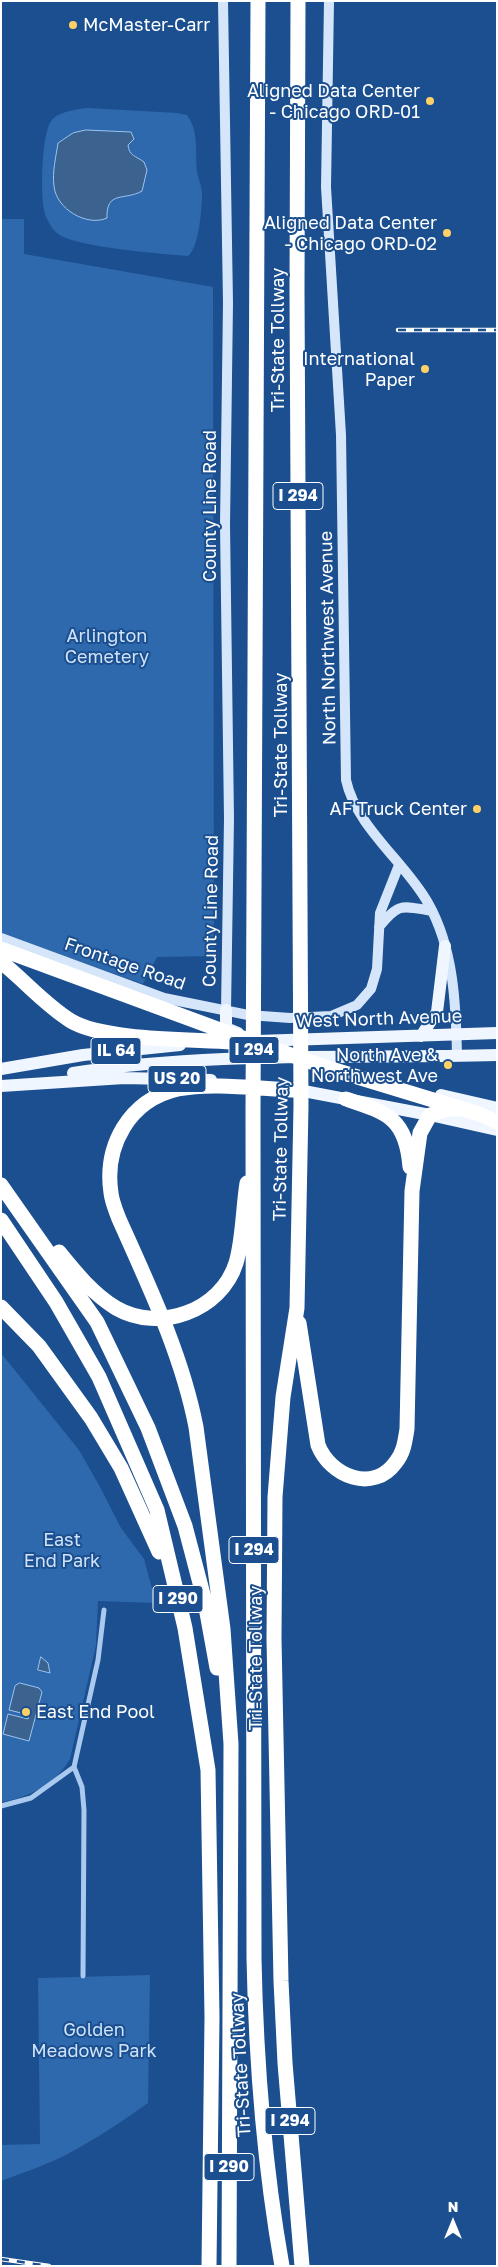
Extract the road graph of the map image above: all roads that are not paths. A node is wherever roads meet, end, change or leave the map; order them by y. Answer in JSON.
{"nodes":[{"id":1,"x":223,"y":1,"type":"edge"},
{"id":2,"x":258,"y":1,"type":"edge"},
{"id":3,"x":298,"y":1,"type":"edge"},
{"id":4,"x":329,"y":1,"type":"edge"},
{"id":5,"x":400,"y":865,"type":"junction"},
{"id":6,"x":432,"y":911,"type":"junction"},
{"id":7,"x":379,"y":927,"type":"junction"},
{"id":8,"x":1,"y":938,"type":"edge"},
{"id":9,"x":445,"y":946,"type":"junction"},
{"id":10,"x":1,"y":949,"type":"edge"},
{"id":11,"x":1,"y":962,"type":"edge"},
{"id":12,"x":226,"y":1010,"type":"junction"},
{"id":13,"x":497,"y":1033,"type":"edge"},
{"id":14,"x":457,"y":1034,"type":"junction"},
{"id":15,"x":230,"y":1035,"type":"junction"},
{"id":16,"x":421,"y":1036,"type":"junction"},
{"id":17,"x":497,"y":1055,"type":"edge"},
{"id":18,"x":457,"y":1056,"type":"junction"},
{"id":19,"x":328,"y":1066,"type":"junction"},
{"id":20,"x":1,"y":1068,"type":"edge"},
{"id":21,"x":1,"y":1086,"type":"edge"},
{"id":22,"x":297,"y":1090,"type":"junction"},
{"id":23,"x":346,"y":1099,"type":"junction"},
{"id":24,"x":497,"y":1108,"type":"edge"},
{"id":25,"x":462,"y":1109,"type":"junction"},
{"id":26,"x":430,"y":1115,"type":"junction"},
{"id":27,"x":497,"y":1122,"type":"edge"},
{"id":28,"x":497,"y":1130,"type":"edge"},
{"id":29,"x":254,"y":1142,"type":"junction"},
{"id":30,"x":1,"y":1184,"type":"edge"},
{"id":31,"x":412,"y":1191,"type":"junction"},
{"id":32,"x":1,"y":1220,"type":"edge"},
{"id":33,"x":1,"y":1234,"type":"edge"},
{"id":34,"x":56,"y":1302,"type":"junction"},
{"id":35,"x":1,"y":1307,"type":"edge"},
{"id":36,"x":297,"y":1308,"type":"junction"},
{"id":37,"x":176,"y":1592,"type":"junction"},
{"id":38,"x":104,"y":1610,"type":"dead end"},
{"id":39,"x":231,"y":1744,"type":"junction"},
{"id":40,"x":74,"y":1767,"type":"junction"},
{"id":41,"x":1,"y":1806,"type":"edge"},
{"id":42,"x":83,"y":1976,"type":"dead end"},
{"id":43,"x":281,"y":2261,"type":"edge"},
{"id":44,"x":302,"y":2263,"type":"edge"},
{"id":45,"x":209,"y":2266,"type":"edge"},
{"id":46,"x":229,"y":2266,"type":"edge"}],
"edges":[{"from":1,"to":12,"type":"street","name":"County Line Road"},
{"from":2,"to":29,"type":"highway","name":"Tri-State Tollway","number":"I 294"},
{"from":3,"to":36,"type":"highway","name":"Tri-State Tollway","number":"I 294"},
{"from":4,"to":5,"type":"street","name":"North Northwest Avenue"},
{"from":5,"to":6,"type":"street","name":"North Northwest Avenue"},
{"from":5,"to":7,"type":"street","name":"Frontage Road"},
{"from":6,"to":7,"type":"street"},
{"from":6,"to":9,"type":"street","name":"North Northwest Avenue"},
{"from":7,"to":12,"type":"street","name":"Frontage Road"},
{"from":8,"to":12,"type":"street","name":"Frontage Road"},
{"from":9,"to":14,"type":"street","name":"North Northwest Avenue"},
{"from":9,"to":16,"type":"main road"},
{"from":10,"to":15,"type":"highway"},
{"from":11,"to":15,"type":"highway"},
{"from":12,"to":15,"type":"main road"},
{"from":13,"to":14,"type":"main road","name":"West North Avenue","number":"IL 64"},
{"from":14,"to":16,"type":"main road","name":"West North Avenue","number":"IL 64"},
{"from":14,"to":18,"type":"street","name":"North Northwest Avenue"},
{"from":15,"to":16,"type":"main road","name":"West North Avenue","number":"IL 64"},
{"from":15,"to":19,"type":"highway"},
{"from":15,"to":20,"type":"main road","number":"IL 64"},
{"from":17,"to":18,"type":"main road","name":"West North Avenue","number":"IL 64"},
{"from":18,"to":21,"type":"main road","name":"West North Avenue","number":"IL 64"},
{"from":19,"to":24,"type":"main road"},
{"from":19,"to":25,"type":"highway"},
{"from":21,"to":22,"type":"main road","number":"US 20"},
{"from":22,"to":23,"type":"main road","number":"US 20"},
{"from":22,"to":39,"type":"highway"},
{"from":23,"to":26,"type":"main road","number":"US 20"},
{"from":23,"to":31,"type":"highway"},
{"from":25,"to":26,"type":"highway"},
{"from":25,"to":27,"type":"highway"},
{"from":26,"to":28,"type":"main road","number":"US 20"},
{"from":26,"to":31,"type":"highway"},
{"from":29,"to":30,"type":"highway"},
{"from":29,"to":43,"type":"highway","name":"Tri-State Tollway","number":"I 294"},
{"from":30,"to":39,"type":"highway","number":"I 290"},
{"from":31,"to":36,"type":"highway"},
{"from":32,"to":34,"type":"highway","number":"I 290"},
{"from":33,"to":34,"type":"highway"},
{"from":34,"to":37,"type":"highway","number":"I 290"},
{"from":35,"to":37,"type":"highway"},
{"from":36,"to":44,"type":"highway","name":"Tri-State Tollway","number":"I 294"},
{"from":37,"to":45,"type":"highway","number":"I 290"},
{"from":38,"to":40,"type":"street"},
{"from":39,"to":46,"type":"highway","number":"I 290"},
{"from":40,"to":41,"type":"street"},
{"from":40,"to":42,"type":"street"}]}
